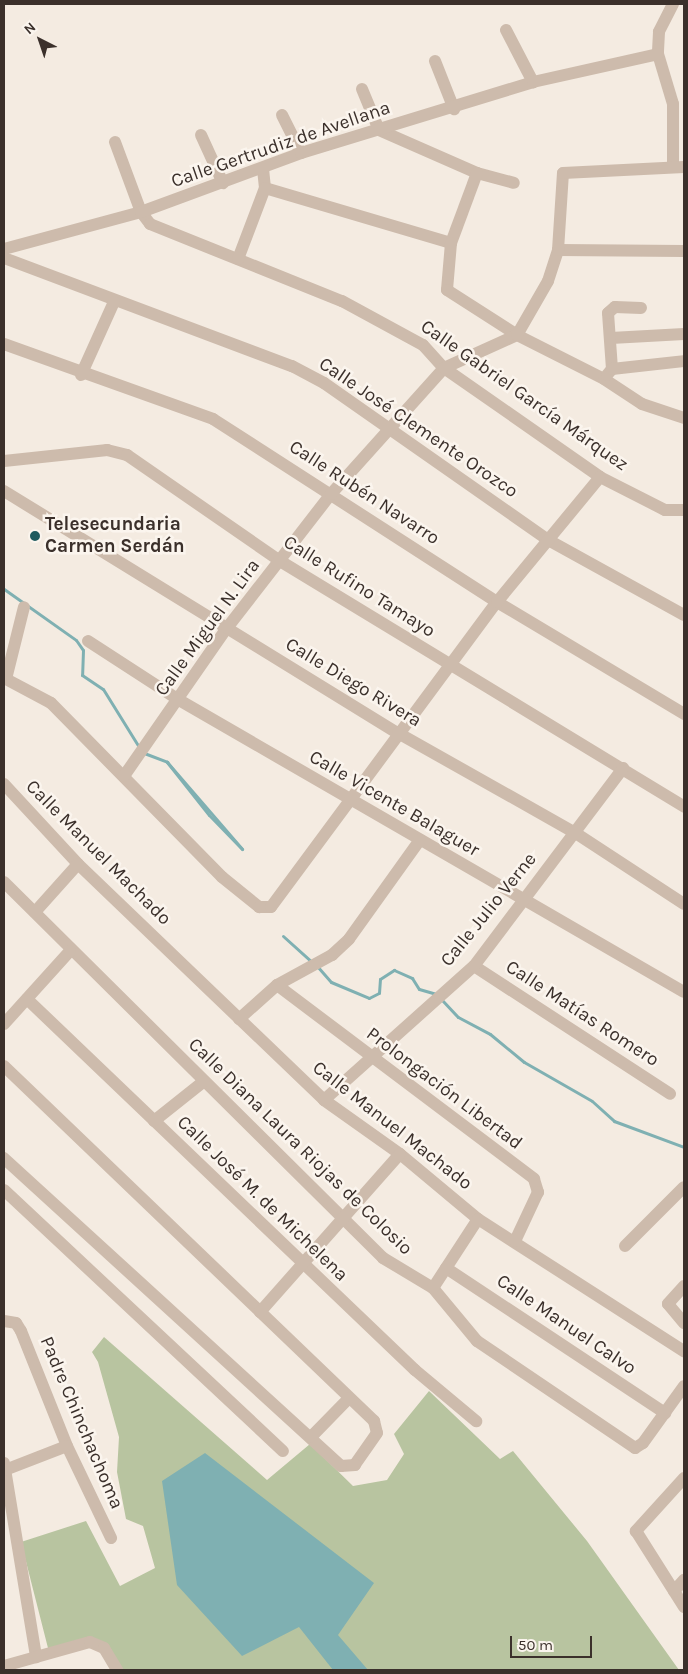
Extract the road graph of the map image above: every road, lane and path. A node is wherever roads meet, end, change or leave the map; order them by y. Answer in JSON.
{"nodes":[{"id":1,"x":673,"y":4,"type":"edge"},
{"id":2,"x":506,"y":30,"type":"dead end"},
{"id":3,"x":658,"y":54,"type":"junction"},
{"id":4,"x":435,"y":61,"type":"dead end"},
{"id":5,"x":533,"y":82,"type":"junction"},
{"id":6,"x":362,"y":89,"type":"dead end"},
{"id":7,"x":454,"y":109,"type":"junction"},
{"id":8,"x":282,"y":115,"type":"dead end"},
{"id":9,"x":379,"y":130,"type":"junction"},
{"id":10,"x":201,"y":135,"type":"dead end"},
{"id":11,"x":115,"y":142,"type":"dead end"},
{"id":12,"x":301,"y":153,"type":"junction"},
{"id":13,"x":679,"y":167,"type":"edge"},
{"id":14,"x":263,"y":169,"type":"junction"},
{"id":15,"x":478,"y":174,"type":"junction"},
{"id":16,"x":514,"y":183,"type":"dead end"},
{"id":17,"x":223,"y":184,"type":"junction"},
{"id":18,"x":264,"y":188,"type":"junction"},
{"id":19,"x":141,"y":212,"type":"junction"},
{"id":20,"x":451,"y":243,"type":"junction"},
{"id":21,"x":4,"y":249,"type":"edge"},
{"id":22,"x":558,"y":250,"type":"junction"},
{"id":23,"x":684,"y":251,"type":"edge"},
{"id":24,"x":4,"y":258,"type":"edge"},
{"id":25,"x":238,"y":259,"type":"junction"},
{"id":26,"x":114,"y":302,"type":"junction"},
{"id":27,"x":641,"y":308,"type":"dead end"},
{"id":28,"x":684,"y":334,"type":"edge"},
{"id":29,"x":517,"y":335,"type":"junction"},
{"id":30,"x":611,"y":338,"type":"junction"},
{"id":31,"x":4,"y":344,"type":"edge"},
{"id":32,"x":684,"y":362,"type":"edge"},
{"id":33,"x":444,"y":368,"type":"junction"},
{"id":34,"x":608,"y":374,"type":"junction"},
{"id":35,"x":81,"y":375,"type":"junction"},
{"id":36,"x":684,"y":418,"type":"edge"},
{"id":37,"x":388,"y":431,"type":"junction"},
{"id":38,"x":4,"y":462,"type":"edge"},
{"id":39,"x":600,"y":477,"type":"junction"},
{"id":40,"x":4,"y":491,"type":"edge"},
{"id":41,"x":331,"y":494,"type":"junction"},
{"id":42,"x":684,"y":510,"type":"edge"},
{"id":43,"x":550,"y":541,"type":"junction"},
{"id":44,"x":280,"y":561,"type":"junction"},
{"id":45,"x":497,"y":602,"type":"junction"},
{"id":46,"x":24,"y":607,"type":"dead end"},
{"id":47,"x":684,"y":615,"type":"edge"},
{"id":48,"x":228,"y":628,"type":"junction"},
{"id":49,"x":88,"y":642,"type":"dead end"},
{"id":50,"x":451,"y":667,"type":"junction"},
{"id":51,"x":5,"y":678,"type":"edge"},
{"id":52,"x":179,"y":700,"type":"junction"},
{"id":53,"x":684,"y":714,"type":"edge"},
{"id":54,"x":398,"y":733,"type":"junction"},
{"id":55,"x":623,"y":768,"type":"junction"},
{"id":56,"x":124,"y":776,"type":"junction"},
{"id":57,"x":4,"y":784,"type":"edge"},
{"id":58,"x":348,"y":799,"type":"junction"},
{"id":59,"x":684,"y":807,"type":"edge"},
{"id":60,"x":574,"y":832,"type":"junction"},
{"id":61,"x":420,"y":840,"type":"junction"},
{"id":62,"x":78,"y":864,"type":"junction"},
{"id":63,"x":4,"y":882,"type":"edge"},
{"id":64,"x":523,"y":901,"type":"junction"},
{"id":65,"x":684,"y":904,"type":"edge"},
{"id":66,"x":35,"y":912,"type":"junction"},
{"id":67,"x":70,"y":951,"type":"junction"},
{"id":68,"x":474,"y":966,"type":"junction"},
{"id":69,"x":277,"y":985,"type":"junction"},
{"id":70,"x":684,"y":992,"type":"edge"},
{"id":71,"x":26,"y":999,"type":"junction"},
{"id":72,"x":239,"y":1019,"type":"junction"},
{"id":73,"x":4,"y":1024,"type":"edge"},
{"id":74,"x":370,"y":1057,"type":"junction"},
{"id":75,"x":4,"y":1066,"type":"edge"},
{"id":76,"x":203,"y":1082,"type":"junction"},
{"id":77,"x":670,"y":1094,"type":"dead end"},
{"id":78,"x":324,"y":1100,"type":"junction"},
{"id":79,"x":154,"y":1121,"type":"junction"},
{"id":80,"x":400,"y":1154,"type":"junction"},
{"id":81,"x":4,"y":1158,"type":"edge"},
{"id":82,"x":684,"y":1187,"type":"edge"},
{"id":83,"x":4,"y":1190,"type":"edge"},
{"id":84,"x":340,"y":1216,"type":"junction"},
{"id":85,"x":478,"y":1219,"type":"junction"},
{"id":86,"x":515,"y":1241,"type":"junction"},
{"id":87,"x":626,"y":1246,"type":"dead end"},
{"id":88,"x":303,"y":1264,"type":"junction"},
{"id":89,"x":446,"y":1268,"type":"junction"},
{"id":90,"x":684,"y":1286,"type":"edge"},
{"id":91,"x":433,"y":1288,"type":"junction"},
{"id":92,"x":260,"y":1312,"type":"junction"},
{"id":93,"x":10,"y":1322,"type":"edge"},
{"id":94,"x":684,"y":1323,"type":"edge"},
{"id":95,"x":684,"y":1351,"type":"edge"},
{"id":96,"x":684,"y":1386,"type":"edge"},
{"id":97,"x":349,"y":1398,"type":"junction"},
{"id":98,"x":665,"y":1413,"type":"junction"},
{"id":99,"x":476,"y":1421,"type":"dead end"},
{"id":100,"x":311,"y":1437,"type":"junction"},
{"id":101,"x":67,"y":1446,"type":"junction"},
{"id":102,"x":284,"y":1451,"type":"dead end"},
{"id":103,"x":5,"y":1466,"type":"edge"},
{"id":104,"x":684,"y":1478,"type":"edge"},
{"id":105,"x":8,"y":1512,"type":"edge"},
{"id":106,"x":111,"y":1538,"type":"dead end"},
{"id":107,"x":684,"y":1580,"type":"edge"},
{"id":108,"x":674,"y":1592,"type":"junction"},
{"id":109,"x":684,"y":1607,"type":"edge"},
{"id":110,"x":36,"y":1657,"type":"junction"},
{"id":111,"x":13,"y":1667,"type":"edge"},
{"id":112,"x":118,"y":1670,"type":"edge"}],
"edges":[{"from":1,"to":3,"type":"street"},
{"from":2,"to":5,"type":"street"},
{"from":3,"to":5,"type":"street","name":"Calle Gertrudiz de Avellana"},
{"from":3,"to":13,"type":"street"},
{"from":4,"to":7,"type":"street"},
{"from":5,"to":7,"type":"street","name":"Calle Gertrudiz de Avellana"},
{"from":6,"to":9,"type":"street"},
{"from":7,"to":9,"type":"street","name":"Calle Gertrudiz de Avellana"},
{"from":8,"to":12,"type":"street"},
{"from":9,"to":12,"type":"street","name":"Calle Gertrudiz de Avellana"},
{"from":9,"to":15,"type":"street"},
{"from":10,"to":17,"type":"street"},
{"from":11,"to":19,"type":"street","name":"Calle Gabriel García Márquez"},
{"from":12,"to":14,"type":"street","name":"Calle Gertrudiz de Avellana"},
{"from":13,"to":22,"type":"street"},
{"from":14,"to":17,"type":"street","name":"Calle Gertrudiz de Avellana"},
{"from":14,"to":18,"type":"street"},
{"from":15,"to":16,"type":"street"},
{"from":15,"to":20,"type":"street"},
{"from":17,"to":19,"type":"street","name":"Calle Gertrudiz de Avellana"},
{"from":18,"to":20,"type":"street"},
{"from":18,"to":25,"type":"street"},
{"from":19,"to":21,"type":"street","name":"Calle Gertrudiz de Avellana"},
{"from":19,"to":25,"type":"street","name":"Calle Gabriel García Márquez"},
{"from":20,"to":29,"type":"street"},
{"from":22,"to":23,"type":"street"},
{"from":22,"to":29,"type":"street"},
{"from":24,"to":26,"type":"street","name":"Calle José Clemente Orozco"},
{"from":25,"to":33,"type":"street","name":"Calle Gabriel García Márquez"},
{"from":26,"to":35,"type":"street"},
{"from":26,"to":37,"type":"street","name":"Calle José Clemente Orozco"},
{"from":27,"to":30,"type":"street"},
{"from":28,"to":30,"type":"street"},
{"from":29,"to":33,"type":"street"},
{"from":29,"to":34,"type":"street"},
{"from":30,"to":34,"type":"street"},
{"from":31,"to":35,"type":"street","name":"Calle Rubén Navarro"},
{"from":32,"to":34,"type":"street"},
{"from":33,"to":37,"type":"street","name":"Calle Miguel N. Lira"},
{"from":33,"to":39,"type":"street","name":"Calle Gabriel García Márquez"},
{"from":34,"to":36,"type":"street"},
{"from":35,"to":41,"type":"street","name":"Calle Rubén Navarro"},
{"from":37,"to":41,"type":"street","name":"Calle Miguel N. Lira"},
{"from":37,"to":43,"type":"street","name":"Calle José Clemente Orozco"},
{"from":38,"to":44,"type":"street","name":"Calle Rufino Tamayo"},
{"from":39,"to":42,"type":"street","name":"Calle Gabriel García Márquez"},
{"from":39,"to":43,"type":"street"},
{"from":40,"to":48,"type":"street","name":"Calle Diego Rivera"},
{"from":41,"to":44,"type":"street","name":"Calle Miguel N. Lira"},
{"from":41,"to":45,"type":"street","name":"Calle Rubén Navarro"},
{"from":43,"to":45,"type":"street"},
{"from":43,"to":47,"type":"street","name":"Calle José Clemente Orozco"},
{"from":44,"to":48,"type":"street","name":"Calle Miguel N. Lira"},
{"from":44,"to":50,"type":"street","name":"Calle Rufino Tamayo"},
{"from":45,"to":50,"type":"street"},
{"from":45,"to":53,"type":"street","name":"Calle Rubén Navarro"},
{"from":46,"to":51,"type":"street"},
{"from":48,"to":52,"type":"street","name":"Calle Miguel N. Lira"},
{"from":48,"to":54,"type":"street","name":"Calle Diego Rivera"},
{"from":49,"to":52,"type":"street","name":"Calle Vicente Balaguer"},
{"from":50,"to":54,"type":"street"},
{"from":50,"to":55,"type":"street","name":"Calle Rufino Tamayo"},
{"from":51,"to":56,"type":"street"},
{"from":52,"to":56,"type":"street","name":"Calle Miguel N. Lira"},
{"from":52,"to":58,"type":"street","name":"Calle Vicente Balaguer"},
{"from":54,"to":58,"type":"street"},
{"from":54,"to":60,"type":"street","name":"Calle Diego Rivera"},
{"from":55,"to":59,"type":"street","name":"Calle Rufino Tamayo"},
{"from":55,"to":60,"type":"street","name":"Calle Julio Verne"},
{"from":56,"to":58,"type":"street"},
{"from":57,"to":62,"type":"street","name":"Calle Manuel Machado"},
{"from":58,"to":61,"type":"street","name":"Calle Vicente Balaguer"},
{"from":60,"to":64,"type":"street","name":"Calle Julio Verne"},
{"from":60,"to":65,"type":"street","name":"Calle Diego Rivera"},
{"from":61,"to":64,"type":"street","name":"Calle Vicente Balaguer"},
{"from":61,"to":69,"type":"street"},
{"from":62,"to":66,"type":"street"},
{"from":62,"to":72,"type":"street","name":"Calle Manuel Machado"},
{"from":63,"to":66,"type":"street","name":"Calle Diana Laura Riojas de Colosio"},
{"from":64,"to":68,"type":"street","name":"Calle Julio Verne"},
{"from":64,"to":70,"type":"street","name":"Calle Vicente Balaguer"},
{"from":66,"to":67,"type":"street","name":"Calle Diana Laura Riojas de Colosio"},
{"from":67,"to":71,"type":"street"},
{"from":67,"to":76,"type":"street","name":"Calle Diana Laura Riojas de Colosio"},
{"from":68,"to":74,"type":"street","name":"Calle Julio Verne"},
{"from":68,"to":77,"type":"street","name":"Calle Matías Romero"},
{"from":69,"to":72,"type":"street"},
{"from":69,"to":74,"type":"street","name":"Prolongación Libertad"},
{"from":71,"to":73,"type":"street"},
{"from":71,"to":79,"type":"street","name":"Calle José M. de Michelena"},
{"from":72,"to":78,"type":"street","name":"Calle Manuel Machado"},
{"from":74,"to":78,"type":"street","name":"Calle Julio Verne"},
{"from":74,"to":86,"type":"street","name":"Prolongación Libertad"},
{"from":75,"to":92,"type":"street"},
{"from":76,"to":79,"type":"street"},
{"from":76,"to":84,"type":"street","name":"Calle Diana Laura Riojas de Colosio"},
{"from":78,"to":80,"type":"street","name":"Calle Manuel Machado"},
{"from":79,"to":88,"type":"street","name":"Calle José M. de Michelena"},
{"from":80,"to":84,"type":"street"},
{"from":80,"to":85,"type":"street","name":"Calle Manuel Machado"},
{"from":81,"to":100,"type":"street"},
{"from":82,"to":87,"type":"street"},
{"from":83,"to":102,"type":"street"},
{"from":84,"to":88,"type":"street"},
{"from":84,"to":91,"type":"street","name":"Calle Diana Laura Riojas de Colosio"},
{"from":85,"to":86,"type":"street","name":"Calle Manuel Machado"},
{"from":85,"to":89,"type":"street"},
{"from":86,"to":95,"type":"street","name":"Calle Manuel Machado"},
{"from":88,"to":92,"type":"street"},
{"from":88,"to":99,"type":"street","name":"Calle José M. de Michelena"},
{"from":89,"to":91,"type":"street"},
{"from":89,"to":98,"type":"street","name":"Calle Manuel Calvo"},
{"from":90,"to":94,"type":"street"},
{"from":91,"to":98,"type":"street","name":"Calle Diana Laura Riojas de Colosio"},
{"from":92,"to":97,"type":"street"},
{"from":93,"to":101,"type":"street","name":"Padre Chinchachoma"},
{"from":96,"to":98,"type":"street"},
{"from":97,"to":100,"type":"street"},
{"from":97,"to":100,"type":"street"},
{"from":101,"to":103,"type":"street"},
{"from":101,"to":106,"type":"street","name":"Padre Chinchachoma"},
{"from":103,"to":105,"type":"street"},
{"from":104,"to":108,"type":"street"},
{"from":105,"to":110,"type":"street"},
{"from":107,"to":108,"type":"street"},
{"from":108,"to":109,"type":"street"},
{"from":110,"to":111,"type":"street"},
{"from":110,"to":112,"type":"street"}]}
